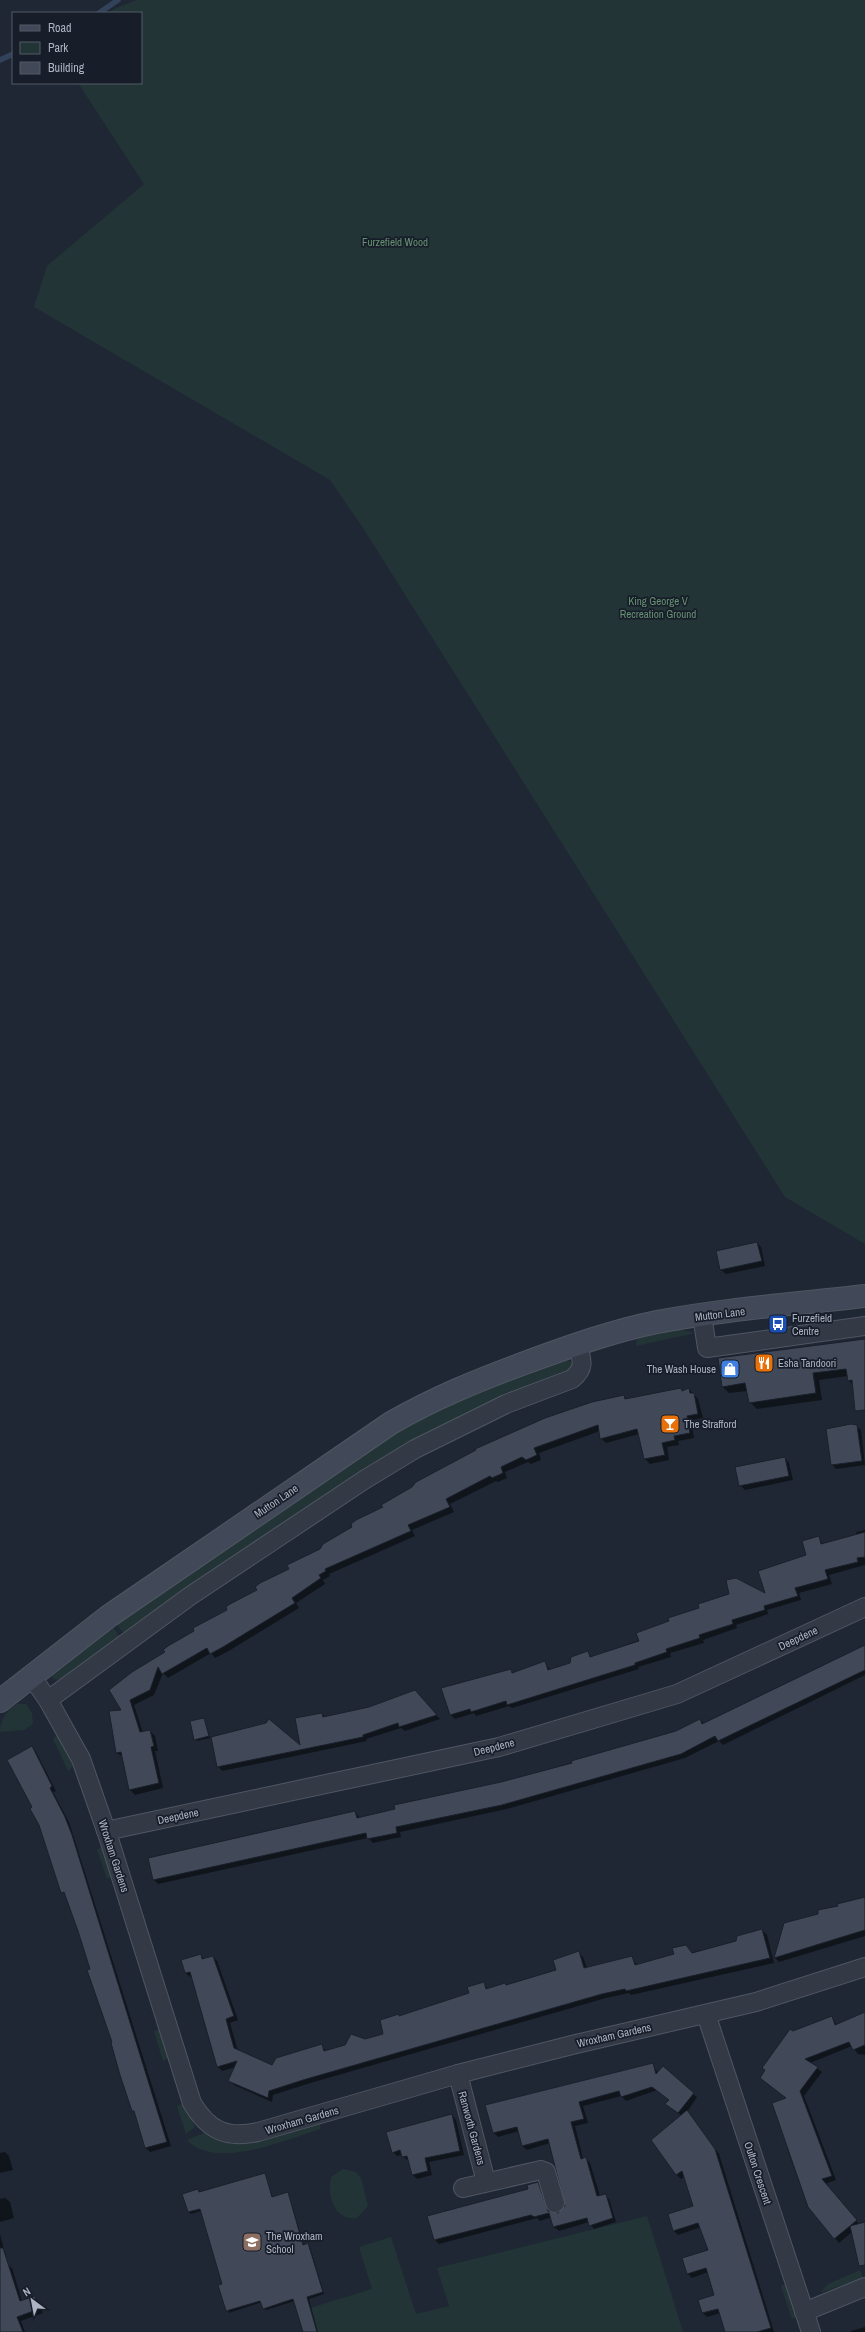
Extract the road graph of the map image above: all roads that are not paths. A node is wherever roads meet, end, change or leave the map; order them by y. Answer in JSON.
{"nodes":[{"id":1,"x":865,"y":1296,"type":"edge"},
{"id":2,"x":702,"y":1316,"type":"junction"},
{"id":3,"x":865,"y":1326,"type":"edge"},
{"id":4,"x":577,"y":1344,"type":"junction"},
{"id":5,"x":865,"y":1607,"type":"edge"},
{"id":6,"x":30,"y":1676,"type":"junction"},
{"id":7,"x":48,"y":1700,"type":"junction"},
{"id":8,"x":0,"y":1701,"type":"edge"},
{"id":9,"x":106,"y":1831,"type":"junction"},
{"id":10,"x":865,"y":1967,"type":"edge"},
{"id":11,"x":706,"y":2014,"type":"junction"},
{"id":12,"x":458,"y":2074,"type":"junction"},
{"id":13,"x":486,"y":2182,"type":"junction"},
{"id":14,"x":463,"y":2188,"type":"dead end"},
{"id":15,"x":555,"y":2203,"type":"dead end"},
{"id":16,"x":865,"y":2287,"type":"edge"},
{"id":17,"x":804,"y":2312,"type":"junction"},
{"id":18,"x":811,"y":2332,"type":"edge"}],
"edges":[{"from":1,"to":2,"type":"main road","name":"Mutton Lane"},
{"from":2,"to":3,"type":"street"},
{"from":2,"to":4,"type":"main road","name":"Mutton Lane"},
{"from":4,"to":6,"type":"main road","name":"Mutton Lane"},
{"from":4,"to":7,"type":"street"},
{"from":5,"to":9,"type":"street","name":"Deepdene"},
{"from":6,"to":7,"type":"street","name":"Wroxham Gardens"},
{"from":6,"to":8,"type":"main road","name":"Mutton Lane"},
{"from":7,"to":9,"type":"street","name":"Wroxham Gardens"},
{"from":9,"to":12,"type":"street","name":"Wroxham Gardens"},
{"from":10,"to":11,"type":"street","name":"Wroxham Gardens"},
{"from":11,"to":12,"type":"street","name":"Wroxham Gardens"},
{"from":11,"to":17,"type":"street","name":"Oulton Crescent"},
{"from":12,"to":13,"type":"street","name":"Ranworth Gardens"},
{"from":13,"to":14,"type":"street"},
{"from":13,"to":15,"type":"street"},
{"from":16,"to":17,"type":"street"},
{"from":17,"to":18,"type":"street","name":"Oulton Crescent"}]}
